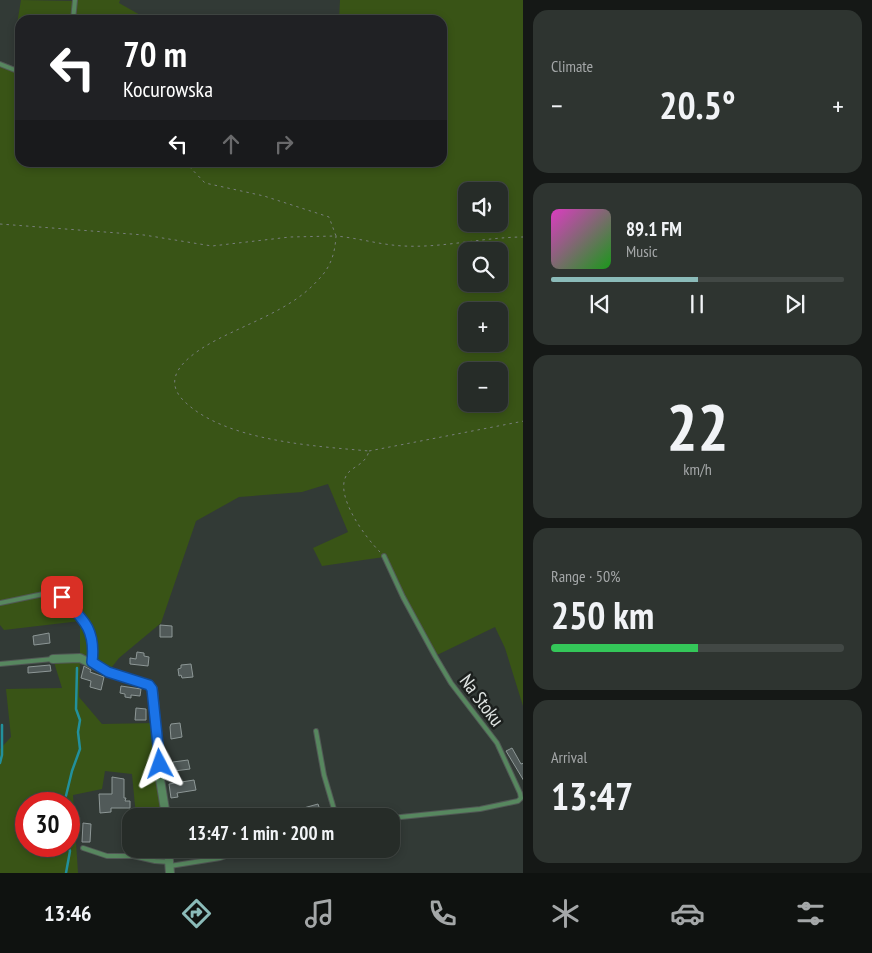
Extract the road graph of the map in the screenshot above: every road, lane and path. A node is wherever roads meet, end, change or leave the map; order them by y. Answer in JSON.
{"nodes":[{"id":1,"x":74,"y":0,"type":"edge"},
{"id":2,"x":72,"y":15,"type":"edge"},
{"id":3,"x":0,"y":64,"type":"edge"},
{"id":4,"x":15,"y":70,"type":"edge"},
{"id":5,"x":190,"y":167,"type":"edge"},
{"id":6,"x":0,"y":224,"type":"edge"},
{"id":7,"x":336,"y":236,"type":"junction"},
{"id":8,"x":523,"y":236,"type":"edge"},
{"id":9,"x":523,"y":421,"type":"edge"},
{"id":10,"x":370,"y":451,"type":"junction"},
{"id":11,"x":384,"y":556,"type":"joint"},
{"id":12,"x":0,"y":603,"type":"edge"},
{"id":13,"x":53,"y":659,"type":"joint"},
{"id":14,"x":92,"y":662,"type":"junction"},
{"id":15,"x":0,"y":664,"type":"edge"},
{"id":16,"x":316,"y":731,"type":"dead end"},
{"id":17,"x":165,"y":808,"type":"edge"},
{"id":18,"x":334,"y":808,"type":"edge"},
{"id":19,"x":400,"y":817,"type":"edge"},
{"id":20,"x":83,"y":848,"type":"dead end"},
{"id":21,"x":220,"y":858,"type":"edge"},
{"id":22,"x":170,"y":867,"type":"edge"}],
"edges":[{"from":1,"to":2,"type":"lane"},
{"from":3,"to":4,"type":"lane"},
{"from":5,"to":7,"type":"path"},
{"from":6,"to":7,"type":"path"},
{"from":7,"to":8,"type":"path"},
{"from":7,"to":10,"type":"path"},
{"from":9,"to":10,"type":"path"},
{"from":10,"to":11,"type":"path"},
{"from":11,"to":19,"type":"lane","name":"Na Stoku"},
{"from":12,"to":14,"type":"lane"},
{"from":13,"to":14,"type":"street"},
{"from":13,"to":15,"type":"lane"},
{"from":14,"to":17,"type":"street"},
{"from":16,"to":18,"type":"lane"},
{"from":20,"to":22,"type":"lane"},
{"from":21,"to":22,"type":"lane"}]}
